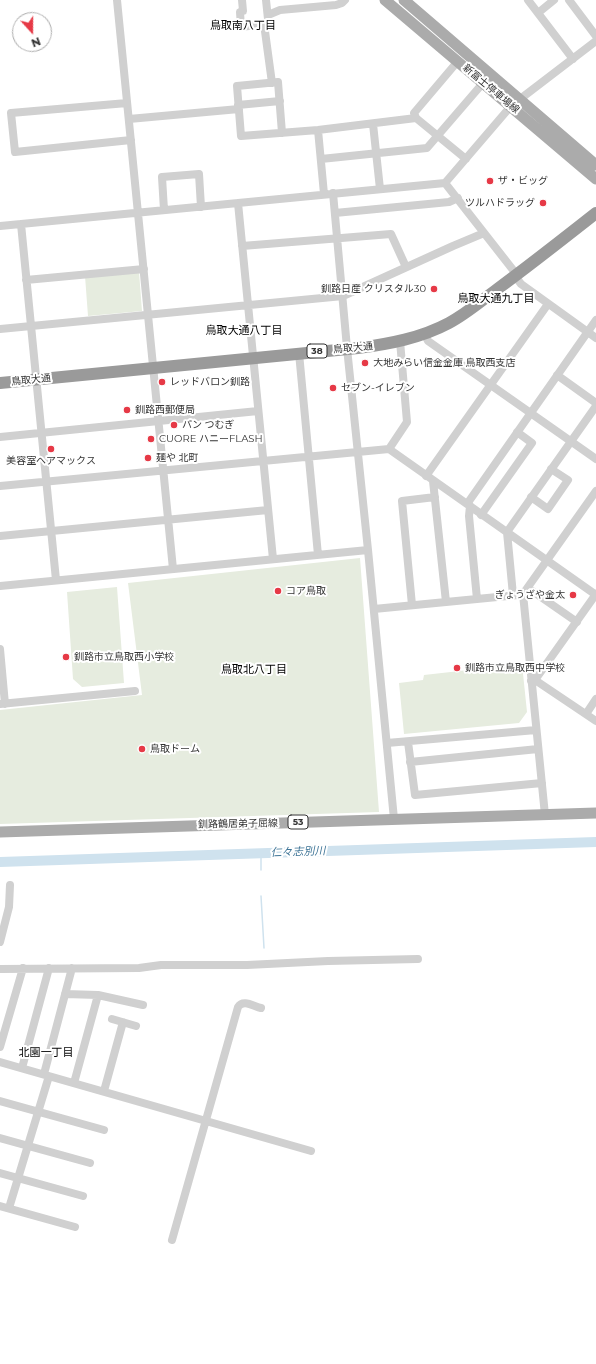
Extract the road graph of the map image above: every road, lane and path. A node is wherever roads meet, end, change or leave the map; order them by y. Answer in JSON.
{"nodes":[{"id":1,"x":117,"y":0,"type":"edge"},
{"id":2,"x":242,"y":0,"type":"edge"},
{"id":3,"x":266,"y":0,"type":"edge"},
{"id":4,"x":345,"y":0,"type":"edge"},
{"id":5,"x":404,"y":0,"type":"edge"},
{"id":6,"x":528,"y":0,"type":"edge"},
{"id":7,"x":554,"y":0,"type":"edge"},
{"id":8,"x":569,"y":0,"type":"edge"},
{"id":9,"x":388,"y":1,"type":"edge"},
{"id":10,"x":538,"y":12,"type":"junction"},
{"id":11,"x":268,"y":16,"type":"junction"},
{"id":12,"x":264,"y":24,"type":"junction"},
{"id":13,"x":596,"y":36,"type":"edge"},
{"id":14,"x":596,"y":41,"type":"edge"},
{"id":15,"x":573,"y":59,"type":"junction"},
{"id":16,"x":458,"y":61,"type":"junction"},
{"id":17,"x":272,"y":83,"type":"junction"},
{"id":18,"x":483,"y":83,"type":"junction"},
{"id":19,"x":280,"y":101,"type":"junction"},
{"id":20,"x":127,"y":103,"type":"junction"},
{"id":21,"x":515,"y":103,"type":"junction"},
{"id":22,"x":239,"y":107,"type":"junction"},
{"id":23,"x":416,"y":118,"type":"junction"},
{"id":24,"x":129,"y":119,"type":"junction"},
{"id":25,"x":373,"y":124,"type":"junction"},
{"id":26,"x":318,"y":130,"type":"junction"},
{"id":27,"x":282,"y":133,"type":"junction"},
{"id":28,"x":437,"y":136,"type":"junction"},
{"id":29,"x":131,"y":140,"type":"junction"},
{"id":30,"x":376,"y":153,"type":"junction"},
{"id":31,"x":321,"y":159,"type":"junction"},
{"id":32,"x":466,"y":159,"type":"junction"},
{"id":33,"x":596,"y":166,"type":"edge"},
{"id":34,"x":596,"y":179,"type":"edge"},
{"id":35,"x":445,"y":183,"type":"junction"},
{"id":36,"x":380,"y":189,"type":"junction"},
{"id":37,"x":333,"y":193,"type":"junction"},
{"id":38,"x":324,"y":194,"type":"junction"},
{"id":39,"x":458,"y":198,"type":"junction"},
{"id":40,"x":238,"y":203,"type":"junction"},
{"id":41,"x":202,"y":206,"type":"junction"},
{"id":42,"x":164,"y":210,"type":"junction"},
{"id":43,"x":335,"y":212,"type":"junction"},
{"id":44,"x":138,"y":213,"type":"junction"},
{"id":45,"x":596,"y":213,"type":"edge"},
{"id":46,"x":21,"y":224,"type":"junction"},
{"id":47,"x":0,"y":226,"type":"edge"},
{"id":48,"x":484,"y":233,"type":"junction"},
{"id":49,"x":337,"y":238,"type":"junction"},
{"id":50,"x":242,"y":246,"type":"junction"},
{"id":51,"x":406,"y":268,"type":"junction"},
{"id":52,"x":144,"y":269,"type":"junction"},
{"id":53,"x":516,"y":276,"type":"junction"},
{"id":54,"x":26,"y":280,"type":"junction"},
{"id":55,"x":343,"y":296,"type":"junction"},
{"id":56,"x":548,"y":304,"type":"junction"},
{"id":57,"x":248,"y":305,"type":"junction"},
{"id":58,"x":148,"y":314,"type":"junction"},
{"id":59,"x":596,"y":320,"type":"edge"},
{"id":60,"x":31,"y":326,"type":"junction"},
{"id":61,"x":0,"y":329,"type":"edge"},
{"id":62,"x":588,"y":332,"type":"junction"},
{"id":63,"x":424,"y":333,"type":"junction"},
{"id":64,"x":596,"y":338,"type":"edge"},
{"id":65,"x":400,"y":340,"type":"junction"},
{"id":66,"x":347,"y":348,"type":"junction"},
{"id":67,"x":299,"y":353,"type":"junction"},
{"id":68,"x":254,"y":358,"type":"junction"},
{"id":69,"x":153,"y":367,"type":"junction"},
{"id":70,"x":557,"y":376,"type":"junction"},
{"id":71,"x":37,"y":380,"type":"junction"},
{"id":72,"x":0,"y":383,"type":"edge"},
{"id":73,"x":490,"y":385,"type":"junction"},
{"id":74,"x":596,"y":404,"type":"edge"},
{"id":75,"x":258,"y":411,"type":"junction"},
{"id":76,"x":531,"y":413,"type":"junction"},
{"id":77,"x":159,"y":421,"type":"junction"},
{"id":78,"x":517,"y":432,"type":"junction"},
{"id":79,"x":42,"y":434,"type":"junction"},
{"id":80,"x":0,"y":437,"type":"edge"},
{"id":81,"x":571,"y":441,"type":"junction"},
{"id":82,"x":389,"y":449,"type":"junction"},
{"id":83,"x":358,"y":452,"type":"junction"},
{"id":84,"x":308,"y":457,"type":"junction"},
{"id":85,"x":596,"y":459,"type":"edge"},
{"id":86,"x":264,"y":461,"type":"junction"},
{"id":87,"x":551,"y":469,"type":"junction"},
{"id":88,"x":164,"y":471,"type":"junction"},
{"id":89,"x":426,"y":476,"type":"junction"},
{"id":90,"x":433,"y":481,"type":"junction"},
{"id":91,"x":47,"y":482,"type":"junction"},
{"id":92,"x":0,"y":486,"type":"edge"},
{"id":93,"x":596,"y":491,"type":"edge"},
{"id":94,"x":435,"y":497,"type":"junction"},
{"id":95,"x":531,"y":497,"type":"junction"},
{"id":96,"x":468,"y":505,"type":"junction"},
{"id":97,"x":268,"y":510,"type":"junction"},
{"id":98,"x":481,"y":514,"type":"junction"},
{"id":99,"x":168,"y":520,"type":"junction"},
{"id":100,"x":52,"y":531,"type":"junction"},
{"id":101,"x":506,"y":532,"type":"junction"},
{"id":102,"x":0,"y":536,"type":"edge"},
{"id":103,"x":368,"y":550,"type":"junction"},
{"id":104,"x":318,"y":555,"type":"junction"},
{"id":105,"x":273,"y":559,"type":"junction"},
{"id":106,"x":547,"y":560,"type":"junction"},
{"id":107,"x":172,"y":569,"type":"junction"},
{"id":108,"x":56,"y":580,"type":"junction"},
{"id":109,"x":0,"y":586,"type":"edge"},
{"id":110,"x":525,"y":591,"type":"junction"},
{"id":111,"x":596,"y":594,"type":"edge"},
{"id":112,"x":513,"y":595,"type":"junction"},
{"id":113,"x":477,"y":599,"type":"junction"},
{"id":114,"x":446,"y":602,"type":"junction"},
{"id":115,"x":412,"y":605,"type":"junction"},
{"id":116,"x":374,"y":609,"type":"junction"},
{"id":117,"x":576,"y":622,"type":"junction"},
{"id":118,"x":0,"y":649,"type":"edge"},
{"id":119,"x":533,"y":680,"type":"junction"},
{"id":120,"x":135,"y":691,"type":"dead end"},
{"id":121,"x":596,"y":699,"type":"edge"},
{"id":122,"x":3,"y":704,"type":"edge"},
{"id":123,"x":586,"y":714,"type":"junction"},
{"id":124,"x":596,"y":722,"type":"edge"},
{"id":125,"x":536,"y":730,"type":"junction"},
{"id":126,"x":408,"y":742,"type":"junction"},
{"id":127,"x":387,"y":743,"type":"junction"},
{"id":128,"x":538,"y":749,"type":"junction"},
{"id":129,"x":410,"y":762,"type":"junction"},
{"id":130,"x":542,"y":784,"type":"junction"},
{"id":131,"x":596,"y":813,"type":"edge"},
{"id":132,"x":545,"y":815,"type":"junction"},
{"id":133,"x":394,"y":819,"type":"junction"},
{"id":134,"x":0,"y":832,"type":"edge"},
{"id":135,"x":10,"y":885,"type":"dead end"},
{"id":136,"x":0,"y":942,"type":"edge"},
{"id":137,"x":418,"y":959,"type":"dead end"},
{"id":138,"x":23,"y":968,"type":"junction"},
{"id":139,"x":49,"y":968,"type":"junction"},
{"id":140,"x":72,"y":968,"type":"junction"},
{"id":141,"x":0,"y":969,"type":"edge"},
{"id":142,"x":65,"y":994,"type":"junction"},
{"id":143,"x":98,"y":995,"type":"junction"},
{"id":144,"x":143,"y":1005,"type":"dead end"},
{"id":145,"x":261,"y":1008,"type":"dead end"},
{"id":146,"x":112,"y":1019,"type":"dead end"},
{"id":147,"x":123,"y":1022,"type":"junction"},
{"id":148,"x":136,"y":1026,"type":"dead end"},
{"id":149,"x":0,"y":1047,"type":"edge"},
{"id":150,"x":0,"y":1062,"type":"edge"},
{"id":151,"x":22,"y":1068,"type":"junction"},
{"id":152,"x":46,"y":1075,"type":"junction"},
{"id":153,"x":74,"y":1083,"type":"junction"},
{"id":154,"x":104,"y":1091,"type":"junction"},
{"id":155,"x":0,"y":1101,"type":"edge"},
{"id":156,"x":38,"y":1112,"type":"junction"},
{"id":157,"x":205,"y":1121,"type":"junction"},
{"id":158,"x":104,"y":1130,"type":"dead end"},
{"id":159,"x":0,"y":1138,"type":"edge"},
{"id":160,"x":28,"y":1146,"type":"junction"},
{"id":161,"x":310,"y":1151,"type":"dead end"},
{"id":162,"x":90,"y":1163,"type":"dead end"},
{"id":163,"x":0,"y":1173,"type":"edge"},
{"id":164,"x":18,"y":1178,"type":"junction"},
{"id":165,"x":83,"y":1196,"type":"dead end"},
{"id":166,"x":0,"y":1206,"type":"edge"},
{"id":167,"x":9,"y":1208,"type":"junction"},
{"id":168,"x":75,"y":1227,"type":"dead end"},
{"id":169,"x":172,"y":1240,"type":"dead end"}],
"edges":[{"from":1,"to":20,"type":"street"},
{"from":2,"to":12,"type":"street"},
{"from":3,"to":11,"type":"street"},
{"from":4,"to":11,"type":"street"},
{"from":5,"to":21,"type":"main road","name":"新富士停車場線"},
{"from":6,"to":10,"type":"street"},
{"from":7,"to":10,"type":"street"},
{"from":8,"to":13,"type":"street"},
{"from":9,"to":16,"type":"main road","name":"新富士停車場線"},
{"from":10,"to":15,"type":"street"},
{"from":11,"to":12,"type":"street"},
{"from":12,"to":17,"type":"street"},
{"from":14,"to":15,"type":"street"},
{"from":15,"to":21,"type":"street"},
{"from":16,"to":18,"type":"main road","name":"新富士停車場線"},
{"from":16,"to":23,"type":"street"},
{"from":17,"to":19,"type":"street"},
{"from":17,"to":22,"type":"street"},
{"from":18,"to":21,"type":"main road","name":"新富士停車場線"},
{"from":18,"to":28,"type":"street"},
{"from":19,"to":22,"type":"street"},
{"from":19,"to":27,"type":"street"},
{"from":20,"to":24,"type":"street"},
{"from":20,"to":29,"type":"street"},
{"from":21,"to":32,"type":"street"},
{"from":21,"to":33,"type":"main road","name":"新富士停車場線"},
{"from":21,"to":34,"type":"main road","name":"新富士停車場線"},
{"from":22,"to":24,"type":"street"},
{"from":22,"to":27,"type":"street"},
{"from":23,"to":25,"type":"street"},
{"from":23,"to":28,"type":"street"},
{"from":24,"to":29,"type":"street"},
{"from":25,"to":26,"type":"street"},
{"from":25,"to":30,"type":"street"},
{"from":26,"to":27,"type":"street"},
{"from":26,"to":31,"type":"street"},
{"from":28,"to":30,"type":"street"},
{"from":28,"to":32,"type":"street"},
{"from":29,"to":44,"type":"street"},
{"from":30,"to":31,"type":"street"},
{"from":30,"to":36,"type":"street"},
{"from":31,"to":38,"type":"street"},
{"from":32,"to":35,"type":"street"},
{"from":35,"to":36,"type":"street"},
{"from":35,"to":39,"type":"street"},
{"from":36,"to":37,"type":"street"},
{"from":37,"to":38,"type":"street"},
{"from":37,"to":43,"type":"street"},
{"from":38,"to":40,"type":"street"},
{"from":39,"to":43,"type":"street"},
{"from":39,"to":48,"type":"street"},
{"from":40,"to":41,"type":"street"},
{"from":40,"to":50,"type":"street"},
{"from":41,"to":42,"type":"street"},
{"from":41,"to":42,"type":"street"},
{"from":42,"to":44,"type":"street"},
{"from":43,"to":49,"type":"street"},
{"from":44,"to":46,"type":"street"},
{"from":44,"to":52,"type":"street"},
{"from":45,"to":53,"type":"highway","name":"鳥取大通","number":"38"},
{"from":46,"to":47,"type":"street"},
{"from":46,"to":54,"type":"street"},
{"from":48,"to":51,"type":"street"},
{"from":48,"to":53,"type":"street"},
{"from":49,"to":50,"type":"street"},
{"from":49,"to":51,"type":"street"},
{"from":49,"to":55,"type":"street"},
{"from":50,"to":57,"type":"street"},
{"from":51,"to":55,"type":"street"},
{"from":52,"to":54,"type":"street"},
{"from":52,"to":58,"type":"street"},
{"from":53,"to":56,"type":"street"},
{"from":53,"to":63,"type":"highway","name":"鳥取大通","number":"38"},
{"from":54,"to":60,"type":"street"},
{"from":55,"to":57,"type":"street"},
{"from":55,"to":66,"type":"street"},
{"from":56,"to":62,"type":"street"},
{"from":56,"to":73,"type":"street"},
{"from":57,"to":58,"type":"street"},
{"from":57,"to":68,"type":"street"},
{"from":58,"to":60,"type":"street"},
{"from":58,"to":69,"type":"street"},
{"from":59,"to":62,"type":"street"},
{"from":60,"to":61,"type":"street"},
{"from":60,"to":71,"type":"street"},
{"from":62,"to":64,"type":"street"},
{"from":62,"to":70,"type":"street"},
{"from":63,"to":65,"type":"highway","name":"鳥取大通","number":"38"},
{"from":63,"to":73,"type":"street"},
{"from":65,"to":66,"type":"highway","name":"鳥取大通","number":"38"},
{"from":65,"to":82,"type":"street"},
{"from":66,"to":67,"type":"highway","name":"鳥取大通","number":"38"},
{"from":66,"to":83,"type":"street"},
{"from":67,"to":68,"type":"highway","name":"鳥取大通","number":"38"},
{"from":67,"to":84,"type":"street"},
{"from":68,"to":69,"type":"highway","name":"鳥取大通","number":"38"},
{"from":68,"to":75,"type":"street"},
{"from":69,"to":71,"type":"highway","name":"鳥取大通","number":"38"},
{"from":69,"to":77,"type":"street"},
{"from":70,"to":74,"type":"street"},
{"from":70,"to":76,"type":"street"},
{"from":71,"to":72,"type":"highway","name":"鳥取大通","number":"38"},
{"from":71,"to":79,"type":"street"},
{"from":73,"to":76,"type":"street"},
{"from":73,"to":89,"type":"street"},
{"from":74,"to":81,"type":"street"},
{"from":75,"to":77,"type":"street"},
{"from":75,"to":86,"type":"street"},
{"from":76,"to":78,"type":"street"},
{"from":76,"to":81,"type":"street"},
{"from":77,"to":79,"type":"street"},
{"from":77,"to":88,"type":"street"},
{"from":78,"to":96,"type":"street"},
{"from":78,"to":98,"type":"street"},
{"from":79,"to":80,"type":"street"},
{"from":79,"to":91,"type":"street"},
{"from":81,"to":85,"type":"street"},
{"from":81,"to":87,"type":"street"},
{"from":82,"to":83,"type":"street"},
{"from":82,"to":89,"type":"street"},
{"from":83,"to":84,"type":"street"},
{"from":83,"to":103,"type":"street"},
{"from":84,"to":86,"type":"street"},
{"from":84,"to":104,"type":"street"},
{"from":86,"to":88,"type":"street"},
{"from":86,"to":97,"type":"street"},
{"from":87,"to":95,"type":"street"},
{"from":87,"to":95,"type":"street"},
{"from":88,"to":91,"type":"street"},
{"from":88,"to":99,"type":"street"},
{"from":89,"to":90,"type":"street"},
{"from":90,"to":94,"type":"street"},
{"from":90,"to":96,"type":"street"},
{"from":91,"to":92,"type":"street"},
{"from":91,"to":100,"type":"street"},
{"from":93,"to":106,"type":"street"},
{"from":94,"to":114,"type":"street"},
{"from":94,"to":115,"type":"street"},
{"from":95,"to":101,"type":"street"},
{"from":96,"to":98,"type":"street"},
{"from":96,"to":113,"type":"street"},
{"from":97,"to":99,"type":"street"},
{"from":97,"to":105,"type":"street"},
{"from":98,"to":101,"type":"street"},
{"from":99,"to":100,"type":"street"},
{"from":99,"to":107,"type":"street"},
{"from":100,"to":102,"type":"street"},
{"from":100,"to":108,"type":"street"},
{"from":101,"to":106,"type":"street"},
{"from":101,"to":112,"type":"street"},
{"from":103,"to":104,"type":"street"},
{"from":103,"to":116,"type":"street"},
{"from":104,"to":105,"type":"street"},
{"from":105,"to":107,"type":"street"},
{"from":106,"to":110,"type":"street"},
{"from":106,"to":111,"type":"street"},
{"from":107,"to":108,"type":"street"},
{"from":108,"to":109,"type":"street"},
{"from":110,"to":112,"type":"street"},
{"from":110,"to":117,"type":"street"},
{"from":110,"to":119,"type":"street"},
{"from":111,"to":117,"type":"street"},
{"from":112,"to":113,"type":"street"},
{"from":113,"to":114,"type":"street"},
{"from":114,"to":115,"type":"street"},
{"from":115,"to":116,"type":"street"},
{"from":116,"to":127,"type":"street"},
{"from":117,"to":119,"type":"street"},
{"from":118,"to":122,"type":"street"},
{"from":119,"to":123,"type":"street"},
{"from":119,"to":125,"type":"street"},
{"from":120,"to":122,"type":"street"},
{"from":121,"to":123,"type":"street"},
{"from":123,"to":124,"type":"street"},
{"from":125,"to":126,"type":"street"},
{"from":125,"to":128,"type":"street"},
{"from":126,"to":127,"type":"street"},
{"from":126,"to":129,"type":"street"},
{"from":127,"to":133,"type":"street"},
{"from":128,"to":129,"type":"street"},
{"from":128,"to":130,"type":"street"},
{"from":129,"to":130,"type":"street"},
{"from":130,"to":132,"type":"street"},
{"from":131,"to":132,"type":"main road","name":"釧路鶴居弟子屈線","number":"53"},
{"from":132,"to":133,"type":"main road","name":"釧路鶴居弟子屈線","number":"53"},
{"from":133,"to":134,"type":"main road","name":"釧路鶴居弟子屈線","number":"53"},
{"from":135,"to":136,"type":"street"},
{"from":137,"to":140,"type":"street"},
{"from":138,"to":139,"type":"street"},
{"from":138,"to":141,"type":"street"},
{"from":138,"to":149,"type":"street"},
{"from":139,"to":140,"type":"street"},
{"from":139,"to":151,"type":"street"},
{"from":140,"to":142,"type":"street"},
{"from":142,"to":143,"type":"street"},
{"from":142,"to":152,"type":"street"},
{"from":143,"to":144,"type":"street"},
{"from":143,"to":153,"type":"street"},
{"from":145,"to":157,"type":"street"},
{"from":146,"to":147,"type":"street"},
{"from":147,"to":148,"type":"street"},
{"from":147,"to":154,"type":"street"},
{"from":150,"to":151,"type":"street"},
{"from":151,"to":152,"type":"street"},
{"from":152,"to":153,"type":"street"},
{"from":152,"to":156,"type":"street"},
{"from":153,"to":154,"type":"street"},
{"from":154,"to":157,"type":"street"},
{"from":155,"to":156,"type":"street"},
{"from":156,"to":158,"type":"street"},
{"from":156,"to":160,"type":"street"},
{"from":157,"to":161,"type":"street"},
{"from":157,"to":169,"type":"street"},
{"from":159,"to":160,"type":"street"},
{"from":160,"to":162,"type":"street"},
{"from":160,"to":164,"type":"street"},
{"from":163,"to":164,"type":"street"},
{"from":164,"to":165,"type":"street"},
{"from":164,"to":167,"type":"street"},
{"from":166,"to":167,"type":"street"},
{"from":167,"to":168,"type":"street"}]}
